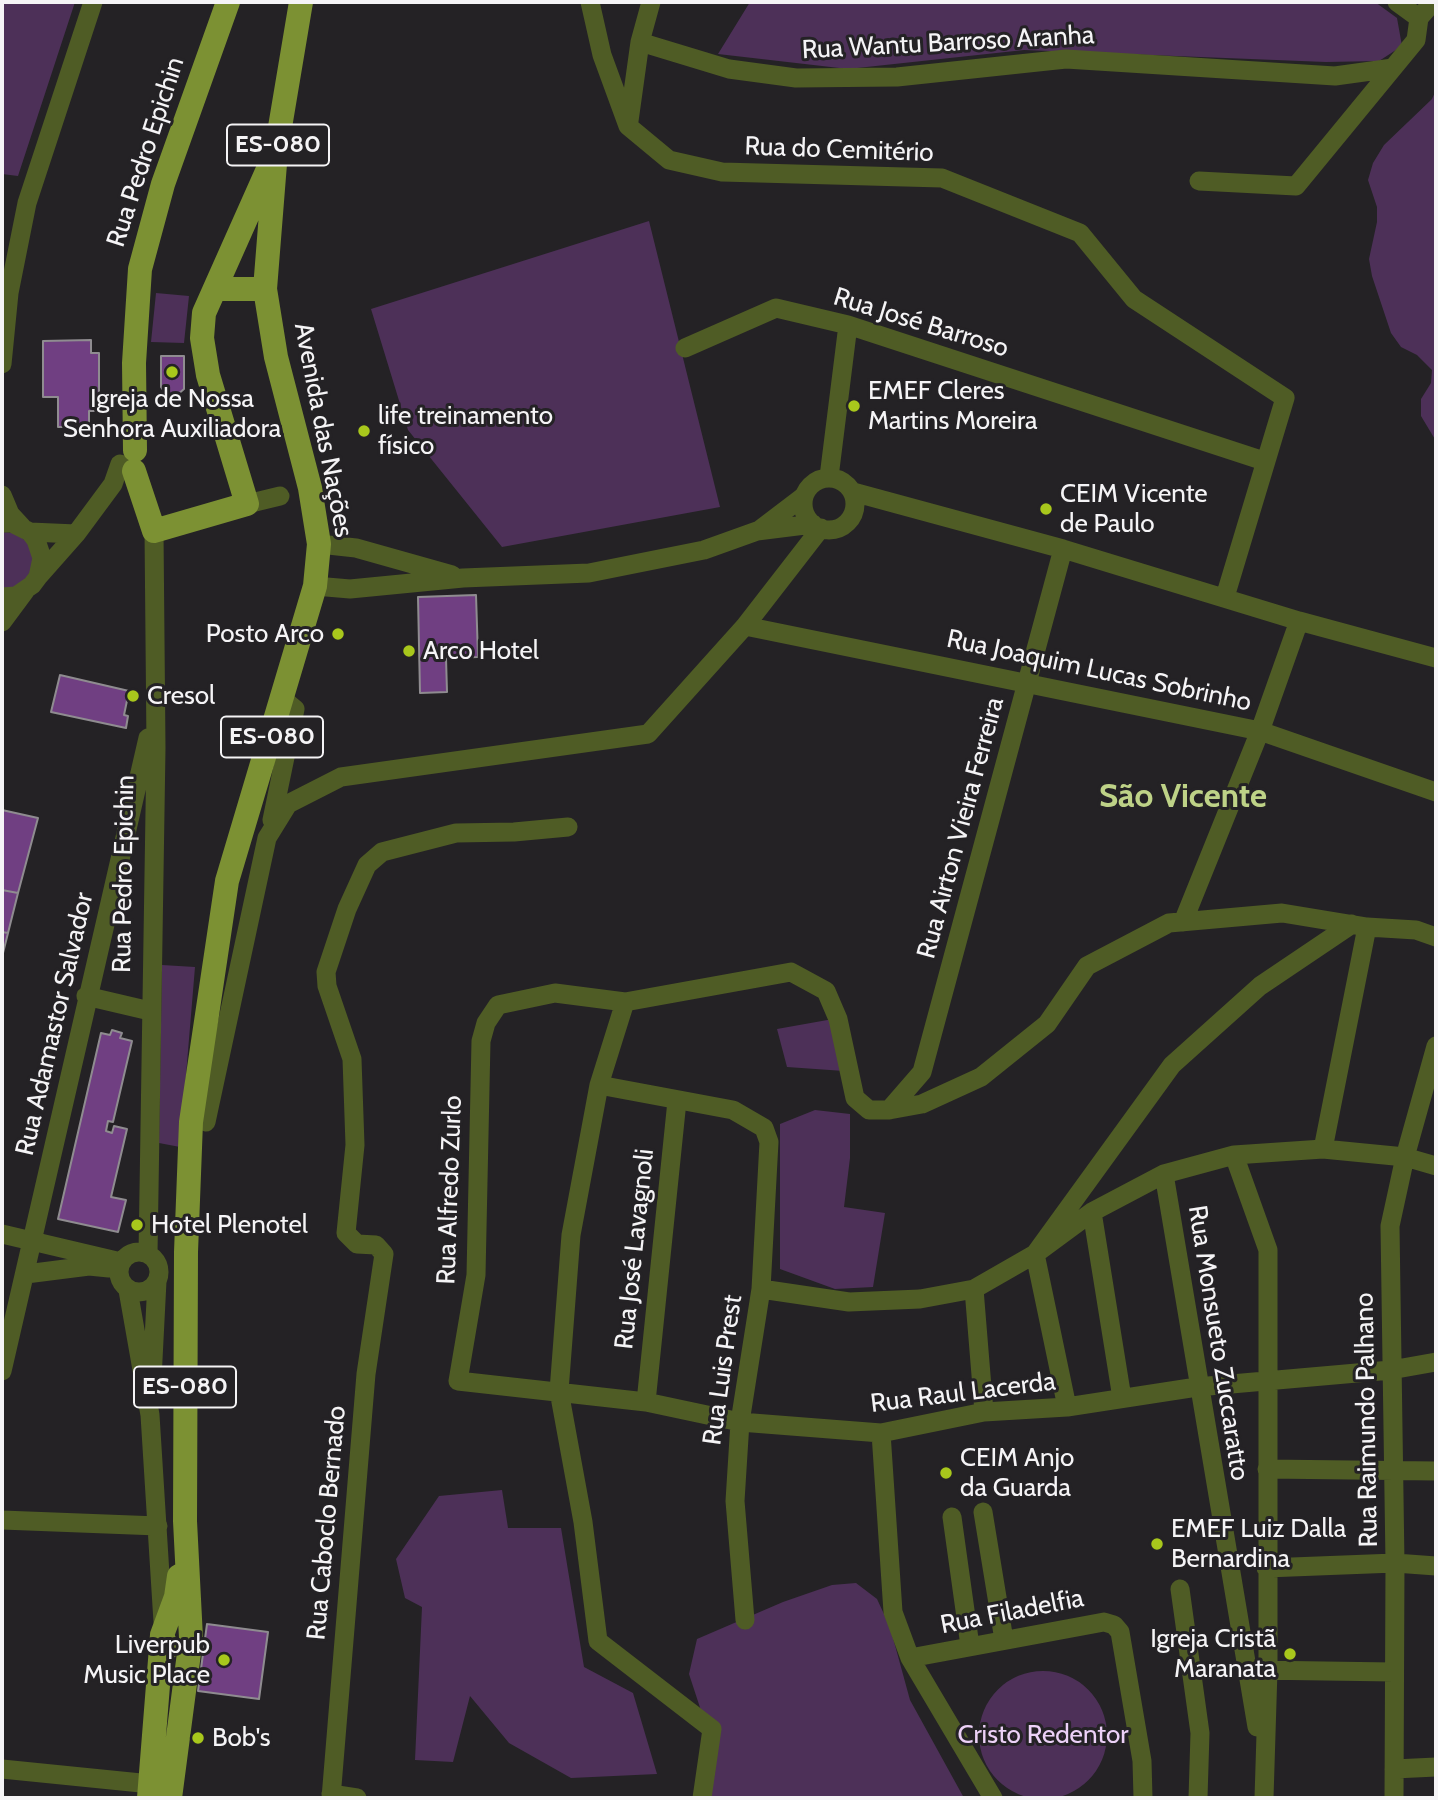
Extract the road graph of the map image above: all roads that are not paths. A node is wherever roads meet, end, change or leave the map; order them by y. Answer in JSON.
{"nodes":[{"id":1,"x":93,"y":2,"type":"edge"},
{"id":2,"x":228,"y":2,"type":"edge"},
{"id":3,"x":300,"y":2,"type":"edge"},
{"id":4,"x":590,"y":2,"type":"edge"},
{"id":5,"x":650,"y":2,"type":"edge"},
{"id":6,"x":1396,"y":2,"type":"edge"},
{"id":7,"x":1433,"y":2,"type":"edge"},
{"id":8,"x":1419,"y":18,"type":"junction"},
{"id":9,"x":640,"y":43,"type":"junction"},
{"id":10,"x":1393,"y":68,"type":"junction"},
{"id":11,"x":628,"y":125,"type":"junction"},
{"id":12,"x":276,"y":151,"type":"junction"},
{"id":13,"x":1199,"y":181,"type":"dead end"},
{"id":14,"x":215,"y":289,"type":"junction"},
{"id":15,"x":265,"y":289,"type":"junction"},
{"id":16,"x":848,"y":325,"type":"junction"},
{"id":17,"x":685,"y":348,"type":"dead end"},
{"id":18,"x":2,"y":365,"type":"edge"},
{"id":19,"x":1265,"y":461,"type":"junction"},
{"id":20,"x":129,"y":467,"type":"junction"},
{"id":21,"x":829,"y":477,"type":"junction"},
{"id":22,"x":853,"y":492,"type":"junction"},
{"id":23,"x":2,"y":495,"type":"edge"},
{"id":24,"x":280,"y":496,"type":"dead end"},
{"id":25,"x":804,"y":496,"type":"junction"},
{"id":26,"x":247,"y":504,"type":"junction"},
{"id":27,"x":2,"y":523,"type":"edge"},
{"id":28,"x":817,"y":526,"type":"junction"},
{"id":29,"x":26,"y":529,"type":"junction"},
{"id":30,"x":154,"y":531,"type":"junction"},
{"id":31,"x":757,"y":531,"type":"junction"},
{"id":32,"x":76,"y":534,"type":"junction"},
{"id":33,"x":319,"y":544,"type":"junction"},
{"id":34,"x":1063,"y":549,"type":"junction"},
{"id":35,"x":463,"y":578,"type":"junction"},
{"id":36,"x":31,"y":584,"type":"junction"},
{"id":37,"x":315,"y":586,"type":"junction"},
{"id":38,"x":2,"y":597,"type":"edge"},
{"id":39,"x":1225,"y":597,"type":"junction"},
{"id":40,"x":1299,"y":621,"type":"junction"},
{"id":41,"x":2,"y":622,"type":"edge"},
{"id":42,"x":745,"y":626,"type":"junction"},
{"id":43,"x":1436,"y":658,"type":"edge"},
{"id":44,"x":1027,"y":683,"type":"junction"},
{"id":45,"x":284,"y":699,"type":"junction"},
{"id":46,"x":1260,"y":731,"type":"junction"},
{"id":47,"x":151,"y":747,"type":"junction"},
{"id":48,"x":1436,"y":792,"type":"edge"},
{"id":49,"x":283,"y":799,"type":"junction"},
{"id":50,"x":568,"y":827,"type":"dead end"},
{"id":51,"x":1183,"y":922,"type":"junction"},
{"id":52,"x":1360,"y":926,"type":"junction"},
{"id":53,"x":1436,"y":937,"type":"edge"},
{"id":54,"x":214,"y":986,"type":"junction"},
{"id":55,"x":86,"y":996,"type":"junction"},
{"id":56,"x":625,"y":1002,"type":"junction"},
{"id":57,"x":150,"y":1011,"type":"junction"},
{"id":58,"x":1436,"y":1046,"type":"edge"},
{"id":59,"x":599,"y":1085,"type":"junction"},
{"id":60,"x":677,"y":1101,"type":"junction"},
{"id":61,"x":889,"y":1110,"type":"junction"},
{"id":62,"x":206,"y":1122,"type":"junction"},
{"id":63,"x":1323,"y":1149,"type":"junction"},
{"id":64,"x":1234,"y":1154,"type":"junction"},
{"id":65,"x":1405,"y":1157,"type":"junction"},
{"id":66,"x":1436,"y":1166,"type":"edge"},
{"id":67,"x":1164,"y":1174,"type":"junction"},
{"id":68,"x":1092,"y":1212,"type":"junction"},
{"id":69,"x":2,"y":1234,"type":"edge"},
{"id":70,"x":34,"y":1242,"type":"junction"},
{"id":71,"x":186,"y":1252,"type":"junction"},
{"id":72,"x":148,"y":1254,"type":"junction"},
{"id":73,"x":1035,"y":1254,"type":"junction"},
{"id":74,"x":90,"y":1261,"type":"junction"},
{"id":75,"x":120,"y":1265,"type":"junction"},
{"id":76,"x":26,"y":1274,"type":"junction"},
{"id":77,"x":157,"y":1281,"type":"junction"},
{"id":78,"x":761,"y":1289,"type":"junction"},
{"id":79,"x":974,"y":1289,"type":"junction"},
{"id":80,"x":128,"y":1290,"type":"junction"},
{"id":81,"x":1436,"y":1362,"type":"edge"},
{"id":82,"x":1391,"y":1370,"type":"junction"},
{"id":83,"x":2,"y":1371,"type":"edge"},
{"id":84,"x":458,"y":1381,"type":"joint"},
{"id":85,"x":1267,"y":1382,"type":"junction"},
{"id":86,"x":1197,"y":1387,"type":"junction"},
{"id":87,"x":559,"y":1391,"type":"junction"},
{"id":88,"x":1122,"y":1398,"type":"junction"},
{"id":89,"x":646,"y":1402,"type":"junction"},
{"id":90,"x":1067,"y":1407,"type":"junction"},
{"id":91,"x":984,"y":1412,"type":"junction"},
{"id":92,"x":150,"y":1415,"type":"junction"},
{"id":93,"x":740,"y":1422,"type":"junction"},
{"id":94,"x":881,"y":1433,"type":"junction"},
{"id":95,"x":1266,"y":1469,"type":"junction"},
{"id":96,"x":1436,"y":1471,"type":"edge"},
{"id":97,"x":1393,"y":1472,"type":"junction"},
{"id":98,"x":983,"y":1513,"type":"dead end"},
{"id":99,"x":952,"y":1517,"type":"dead end"},
{"id":100,"x":2,"y":1520,"type":"edge"},
{"id":101,"x":185,"y":1521,"type":"junction"},
{"id":102,"x":158,"y":1526,"type":"junction"},
{"id":103,"x":1395,"y":1563,"type":"junction"},
{"id":104,"x":1436,"y":1566,"type":"edge"},
{"id":105,"x":1266,"y":1568,"type":"junction"},
{"id":106,"x":1180,"y":1589,"type":"dead end"},
{"id":107,"x":175,"y":1620,"type":"junction"},
{"id":108,"x":745,"y":1620,"type":"dead end"},
{"id":109,"x":1004,"y":1640,"type":"junction"},
{"id":110,"x":970,"y":1646,"type":"junction"},
{"id":111,"x":910,"y":1658,"type":"junction"},
{"id":112,"x":1247,"y":1669,"type":"junction"},
{"id":113,"x":1268,"y":1670,"type":"junction"},
{"id":114,"x":1394,"y":1672,"type":"junction"},
{"id":115,"x":1436,"y":1767,"type":"edge"},
{"id":116,"x":2,"y":1769,"type":"edge"},
{"id":117,"x":1265,"y":1769,"type":"junction"},
{"id":118,"x":1394,"y":1769,"type":"junction"},
{"id":119,"x":157,"y":1794,"type":"edge"},
{"id":120,"x":331,"y":1796,"type":"edge"},
{"id":121,"x":357,"y":1798,"type":"edge"},
{"id":122,"x":702,"y":1798,"type":"edge"},
{"id":123,"x":993,"y":1798,"type":"edge"},
{"id":124,"x":1143,"y":1798,"type":"edge"},
{"id":125,"x":1198,"y":1798,"type":"edge"},
{"id":126,"x":1264,"y":1798,"type":"edge"},
{"id":127,"x":1394,"y":1798,"type":"edge"}],
"edges":[{"from":1,"to":18,"type":"street"},
{"from":2,"to":20,"type":"main road","name":"Rua Pedro Epichin"},
{"from":3,"to":12,"type":"main road","name":"Avenida das Nações","number":"ES-080"},
{"from":4,"to":11,"type":"street"},
{"from":5,"to":9,"type":"street"},
{"from":6,"to":8,"type":"street"},
{"from":7,"to":8,"type":"street"},
{"from":8,"to":10,"type":"street"},
{"from":9,"to":10,"type":"street","name":"Rua Wantu Barroso Aranha"},
{"from":9,"to":11,"type":"street"},
{"from":10,"to":13,"type":"street"},
{"from":11,"to":19,"type":"street","name":"Rua do Cemitério"},
{"from":12,"to":14,"type":"main road"},
{"from":12,"to":15,"type":"main road","name":"Avenida das Nações","number":"ES-080"},
{"from":14,"to":15,"type":"main road"},
{"from":14,"to":26,"type":"main road"},
{"from":15,"to":33,"type":"main road","name":"Avenida das Nações","number":"ES-080"},
{"from":16,"to":17,"type":"street","name":"Rua José Barroso"},
{"from":16,"to":19,"type":"street","name":"Rua José Barroso"},
{"from":16,"to":21,"type":"street"},
{"from":19,"to":39,"type":"street"},
{"from":20,"to":30,"type":"main road","name":"Rua Pedro Epichin"},
{"from":20,"to":32,"type":"street"},
{"from":21,"to":22,"type":"street"},
{"from":21,"to":25,"type":"street"},
{"from":22,"to":28,"type":"street"},
{"from":22,"to":34,"type":"street"},
{"from":23,"to":29,"type":"street"},
{"from":24,"to":26,"type":"street"},
{"from":25,"to":28,"type":"street"},
{"from":25,"to":31,"type":"street"},
{"from":26,"to":30,"type":"main road"},
{"from":27,"to":29,"type":"street"},
{"from":28,"to":31,"type":"street"},
{"from":28,"to":42,"type":"street"},
{"from":29,"to":32,"type":"street"},
{"from":29,"to":36,"type":"street"},
{"from":30,"to":47,"type":"street","name":"Rua Pedro Epichin"},
{"from":31,"to":35,"type":"street"},
{"from":32,"to":36,"type":"street"},
{"from":33,"to":35,"type":"street"},
{"from":33,"to":37,"type":"main road","name":"Avenida das Nações","number":"ES-080"},
{"from":34,"to":39,"type":"street"},
{"from":34,"to":44,"type":"street","name":"Rua Airton Vieira Ferreira"},
{"from":35,"to":37,"type":"street"},
{"from":36,"to":38,"type":"street"},
{"from":36,"to":41,"type":"street"},
{"from":37,"to":45,"type":"main road","name":"Avenida das Nações","number":"ES-080"},
{"from":39,"to":40,"type":"street"},
{"from":40,"to":43,"type":"street"},
{"from":40,"to":46,"type":"street"},
{"from":42,"to":44,"type":"street","name":"Rua Joaquim Lucas Sobrinho"},
{"from":42,"to":49,"type":"street"},
{"from":44,"to":46,"type":"street","name":"Rua Joaquim Lucas Sobrinho"},
{"from":44,"to":61,"type":"street","name":"Rua Airton Vieira Ferreira"},
{"from":45,"to":49,"type":"street"},
{"from":45,"to":54,"type":"main road","name":"Avenida das Nações","number":"ES-080"},
{"from":46,"to":48,"type":"street","name":"Rua Joaquim Lucas Sobrinho"},
{"from":46,"to":51,"type":"street"},
{"from":47,"to":55,"type":"street","name":"Rua Adamastor Salvador"},
{"from":47,"to":57,"type":"street","name":"Rua Pedro Epichin"},
{"from":49,"to":62,"type":"street"},
{"from":50,"to":120,"type":"street","name":"Rua Caboclo Bernado"},
{"from":51,"to":52,"type":"street"},
{"from":51,"to":61,"type":"street"},
{"from":52,"to":53,"type":"street"},
{"from":52,"to":63,"type":"street"},
{"from":52,"to":73,"type":"street"},
{"from":54,"to":62,"type":"main road","name":"Avenida das Nações","number":"ES-080"},
{"from":54,"to":71,"type":"main road","name":"Avenida das Nações","number":"ES-080"},
{"from":55,"to":57,"type":"street"},
{"from":55,"to":70,"type":"street","name":"Rua Adamastor Salvador"},
{"from":56,"to":59,"type":"street"},
{"from":56,"to":61,"type":"street"},
{"from":56,"to":84,"type":"street","name":"Rua Alfredo Zurlo"},
{"from":57,"to":72,"type":"street","name":"Rua Pedro Epichin"},
{"from":58,"to":65,"type":"street","name":"Rua Raimundo Palhano"},
{"from":59,"to":60,"type":"street"},
{"from":59,"to":87,"type":"street"},
{"from":60,"to":78,"type":"street","name":"Rua Luis Prest"},
{"from":60,"to":89,"type":"street","name":"Rua José Lavagnoli"},
{"from":62,"to":71,"type":"main road","name":"Avenida das Nações","number":"ES-080"},
{"from":63,"to":64,"type":"street"},
{"from":63,"to":65,"type":"street"},
{"from":64,"to":67,"type":"street"},
{"from":64,"to":85,"type":"street","name":"Rua Monsueto Zuccaratto"},
{"from":65,"to":66,"type":"street"},
{"from":65,"to":82,"type":"street","name":"Rua Raimundo Palhano"},
{"from":67,"to":68,"type":"street"},
{"from":67,"to":86,"type":"street","name":"Rua Monsueto Zuccaratto"},
{"from":68,"to":73,"type":"street"},
{"from":68,"to":88,"type":"street"},
{"from":69,"to":70,"type":"street"},
{"from":70,"to":74,"type":"street"},
{"from":70,"to":76,"type":"street","name":"Rua Adamastor Salvador"},
{"from":71,"to":101,"type":"main road","name":"Avenida das Nações","number":"ES-080"},
{"from":72,"to":75,"type":"street"},
{"from":72,"to":77,"type":"street"},
{"from":73,"to":79,"type":"street"},
{"from":73,"to":90,"type":"street"},
{"from":74,"to":75,"type":"street"},
{"from":74,"to":76,"type":"street"},
{"from":75,"to":80,"type":"street"},
{"from":76,"to":83,"type":"street","name":"Rua Adamastor Salvador"},
{"from":77,"to":80,"type":"street"},
{"from":77,"to":92,"type":"street"},
{"from":78,"to":79,"type":"street"},
{"from":78,"to":93,"type":"street","name":"Rua Luis Prest"},
{"from":79,"to":91,"type":"street"},
{"from":80,"to":92,"type":"street"},
{"from":81,"to":82,"type":"street","name":"Rua Raul Lacerda"},
{"from":82,"to":85,"type":"street","name":"Rua Raul Lacerda"},
{"from":82,"to":97,"type":"street","name":"Rua Raimundo Palhano"},
{"from":84,"to":87,"type":"street","name":"Rua Raul Lacerda"},
{"from":85,"to":86,"type":"street","name":"Rua Raul Lacerda"},
{"from":85,"to":95,"type":"street","name":"Rua Monsueto Zuccaratto"},
{"from":86,"to":88,"type":"street","name":"Rua Raul Lacerda"},
{"from":86,"to":112,"type":"street","name":"Rua Monsueto Zuccaratto"},
{"from":87,"to":89,"type":"street","name":"Rua Raul Lacerda"},
{"from":87,"to":122,"type":"street"},
{"from":88,"to":90,"type":"street","name":"Rua Raul Lacerda"},
{"from":89,"to":93,"type":"street","name":"Rua Raul Lacerda"},
{"from":90,"to":91,"type":"street","name":"Rua Raul Lacerda"},
{"from":91,"to":94,"type":"street","name":"Rua Raul Lacerda"},
{"from":92,"to":102,"type":"street"},
{"from":93,"to":94,"type":"street","name":"Rua Raul Lacerda"},
{"from":93,"to":108,"type":"street","name":"Rua Luis Prest"},
{"from":94,"to":111,"type":"street"},
{"from":95,"to":97,"type":"street"},
{"from":95,"to":105,"type":"street","name":"Rua Monsueto Zuccaratto"},
{"from":96,"to":97,"type":"street"},
{"from":97,"to":103,"type":"street","name":"Rua Raimundo Palhano"},
{"from":98,"to":109,"type":"street"},
{"from":99,"to":110,"type":"street"},
{"from":100,"to":102,"type":"street"},
{"from":101,"to":107,"type":"main road","name":"Avenida das Nações","number":"ES-080"},
{"from":101,"to":107,"type":"main road","name":"Avenida das Nações","number":"ES-080"},
{"from":102,"to":107,"type":"street"},
{"from":103,"to":104,"type":"street"},
{"from":103,"to":105,"type":"street"},
{"from":103,"to":114,"type":"street","name":"Rua Raimundo Palhano"},
{"from":105,"to":113,"type":"street","name":"Rua Monsueto Zuccaratto"},
{"from":106,"to":125,"type":"street"},
{"from":107,"to":119,"type":"main road","number":"ES-080"},
{"from":109,"to":110,"type":"street","name":"Rua Filadelfia"},
{"from":109,"to":124,"type":"street","name":"Rua Filadelfia"},
{"from":110,"to":111,"type":"street","name":"Rua Filadelfia"},
{"from":111,"to":123,"type":"street"},
{"from":112,"to":113,"type":"street"},
{"from":112,"to":117,"type":"street","name":"Rua Monsueto Zuccaratto"},
{"from":113,"to":114,"type":"street"},
{"from":113,"to":117,"type":"street","name":"Rua Monsueto Zuccaratto"},
{"from":114,"to":118,"type":"street","name":"Rua Raimundo Palhano"},
{"from":115,"to":118,"type":"street"},
{"from":116,"to":119,"type":"street"},
{"from":117,"to":126,"type":"street","name":"Rua Monsueto Zuccaratto"},
{"from":118,"to":127,"type":"street","name":"Rua Raimundo Palhano"},
{"from":120,"to":121,"type":"street"}]}
